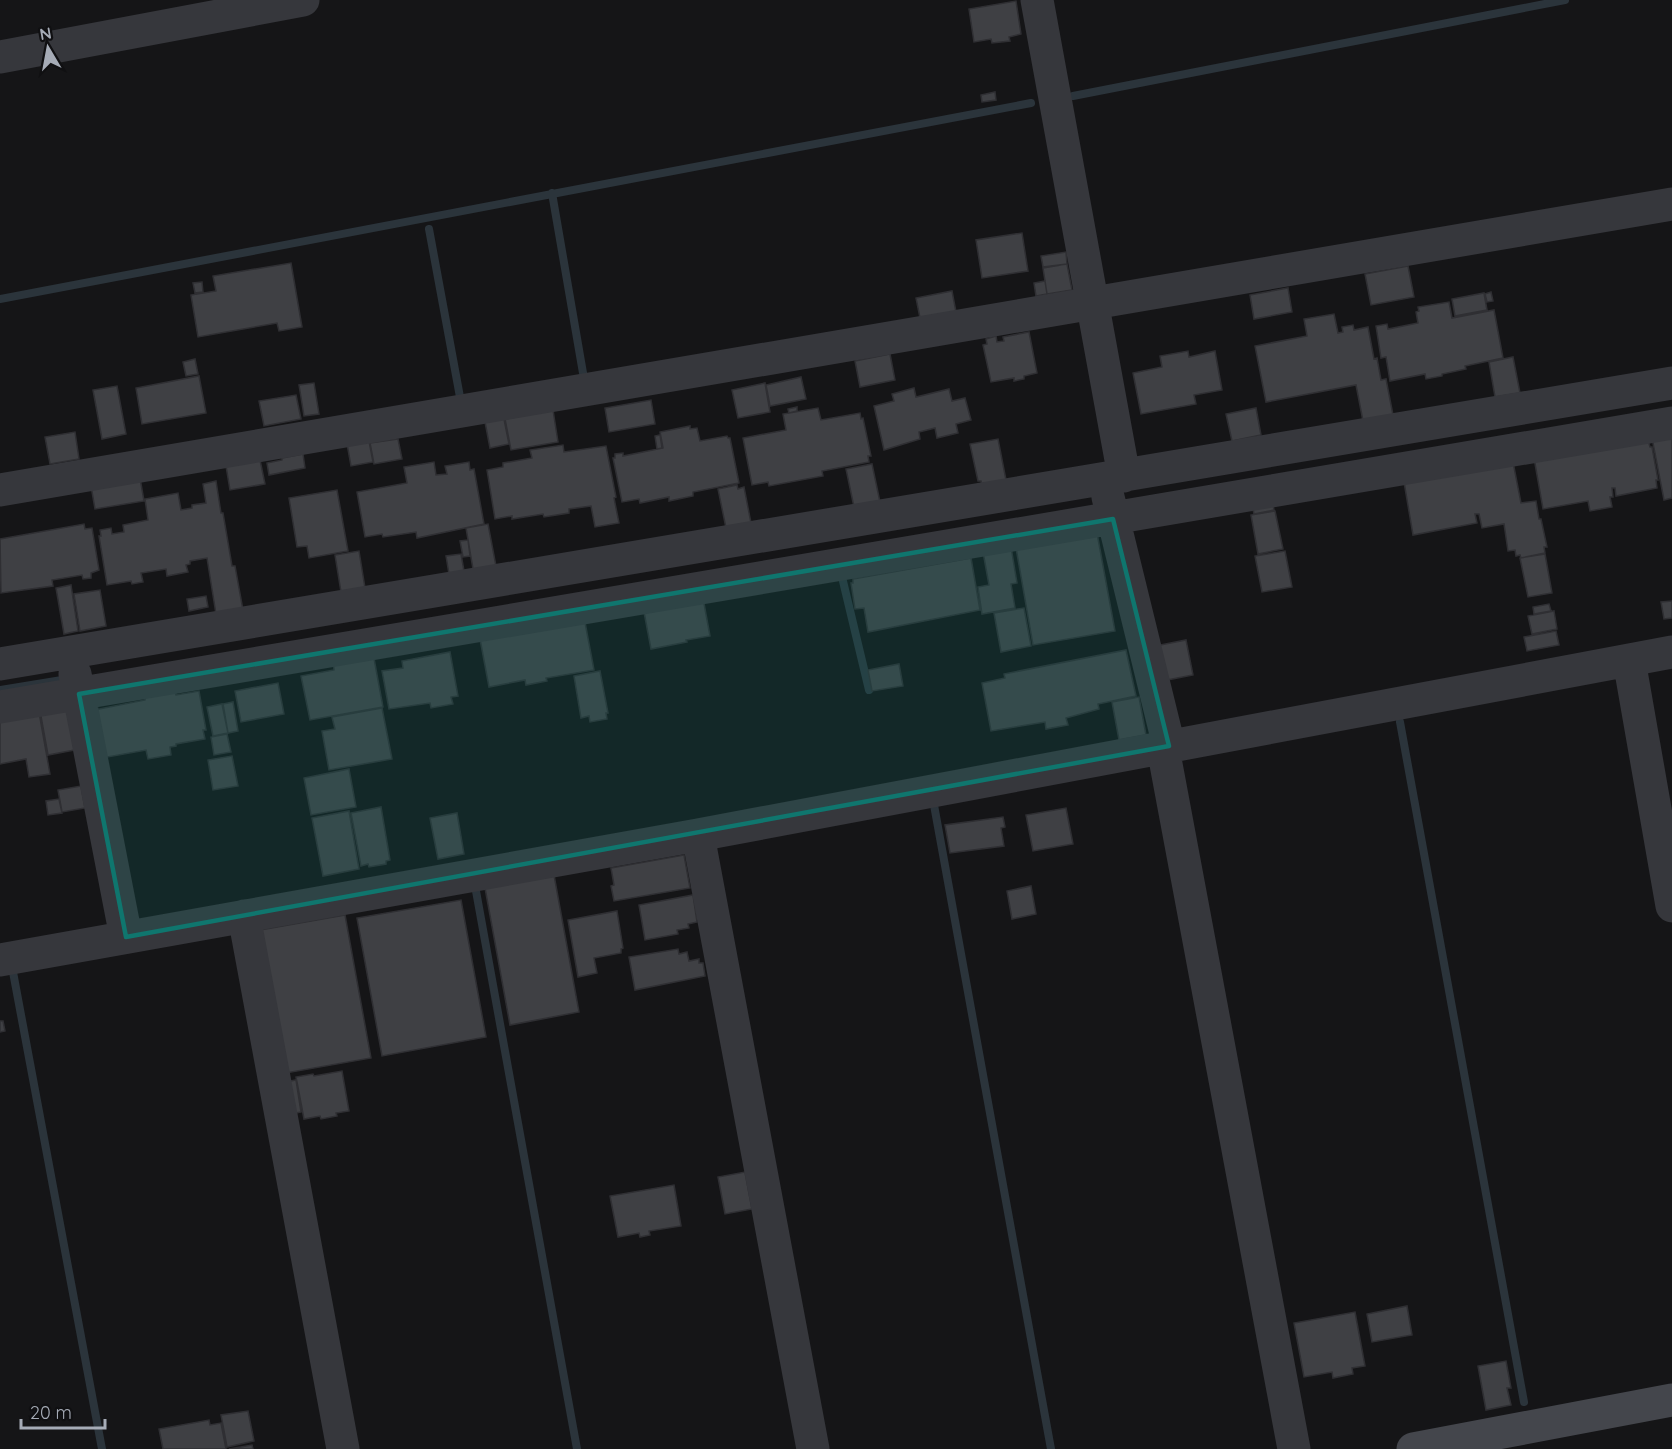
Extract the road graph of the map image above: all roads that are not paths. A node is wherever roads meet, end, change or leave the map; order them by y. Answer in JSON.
{"nodes":[{"id":1,"x":303,"y":0,"type":"edge"},
{"id":2,"x":1037,"y":0,"type":"edge"},
{"id":3,"x":0,"y":57,"type":"edge"},
{"id":4,"x":1672,"y":204,"type":"edge"},
{"id":5,"x":1092,"y":304,"type":"junction"},
{"id":6,"x":1672,"y":382,"type":"edge"},
{"id":7,"x":1672,"y":423,"type":"edge"},
{"id":8,"x":0,"y":490,"type":"edge"},
{"id":9,"x":1112,"y":496,"type":"junction"},
{"id":10,"x":1672,"y":652,"type":"edge"},
{"id":11,"x":1629,"y":660,"type":"junction"},
{"id":12,"x":0,"y":664,"type":"edge"},
{"id":13,"x":75,"y":675,"type":"junction"},
{"id":14,"x":0,"y":707,"type":"edge"},
{"id":15,"x":1166,"y":747,"type":"junction"},
{"id":16,"x":698,"y":835,"type":"junction"},
{"id":17,"x":1672,"y":906,"type":"edge"},
{"id":18,"x":244,"y":916,"type":"junction"},
{"id":19,"x":126,"y":937,"type":"junction"},
{"id":20,"x":0,"y":960,"type":"edge"},
{"id":21,"x":1672,"y":1400,"type":"edge"},
{"id":22,"x":343,"y":1449,"type":"edge"},
{"id":23,"x":813,"y":1449,"type":"edge"},
{"id":24,"x":1294,"y":1449,"type":"edge"},
{"id":25,"x":1413,"y":1449,"type":"edge"}],
"edges":[{"from":1,"to":3,"type":"street"},
{"from":2,"to":5,"type":"street"},
{"from":4,"to":5,"type":"street"},
{"from":5,"to":8,"type":"street"},
{"from":5,"to":9,"type":"street"},
{"from":6,"to":9,"type":"street"},
{"from":7,"to":9,"type":"street"},
{"from":9,"to":13,"type":"street"},
{"from":9,"to":15,"type":"street"},
{"from":10,"to":11,"type":"street"},
{"from":11,"to":15,"type":"street"},
{"from":11,"to":17,"type":"street"},
{"from":12,"to":13,"type":"street"},
{"from":13,"to":14,"type":"street"},
{"from":13,"to":19,"type":"street"},
{"from":15,"to":16,"type":"street"},
{"from":15,"to":24,"type":"street"},
{"from":16,"to":18,"type":"street"},
{"from":16,"to":23,"type":"street"},
{"from":18,"to":19,"type":"street"},
{"from":18,"to":22,"type":"street"},
{"from":19,"to":20,"type":"street"},
{"from":21,"to":25,"type":"street"}]}
